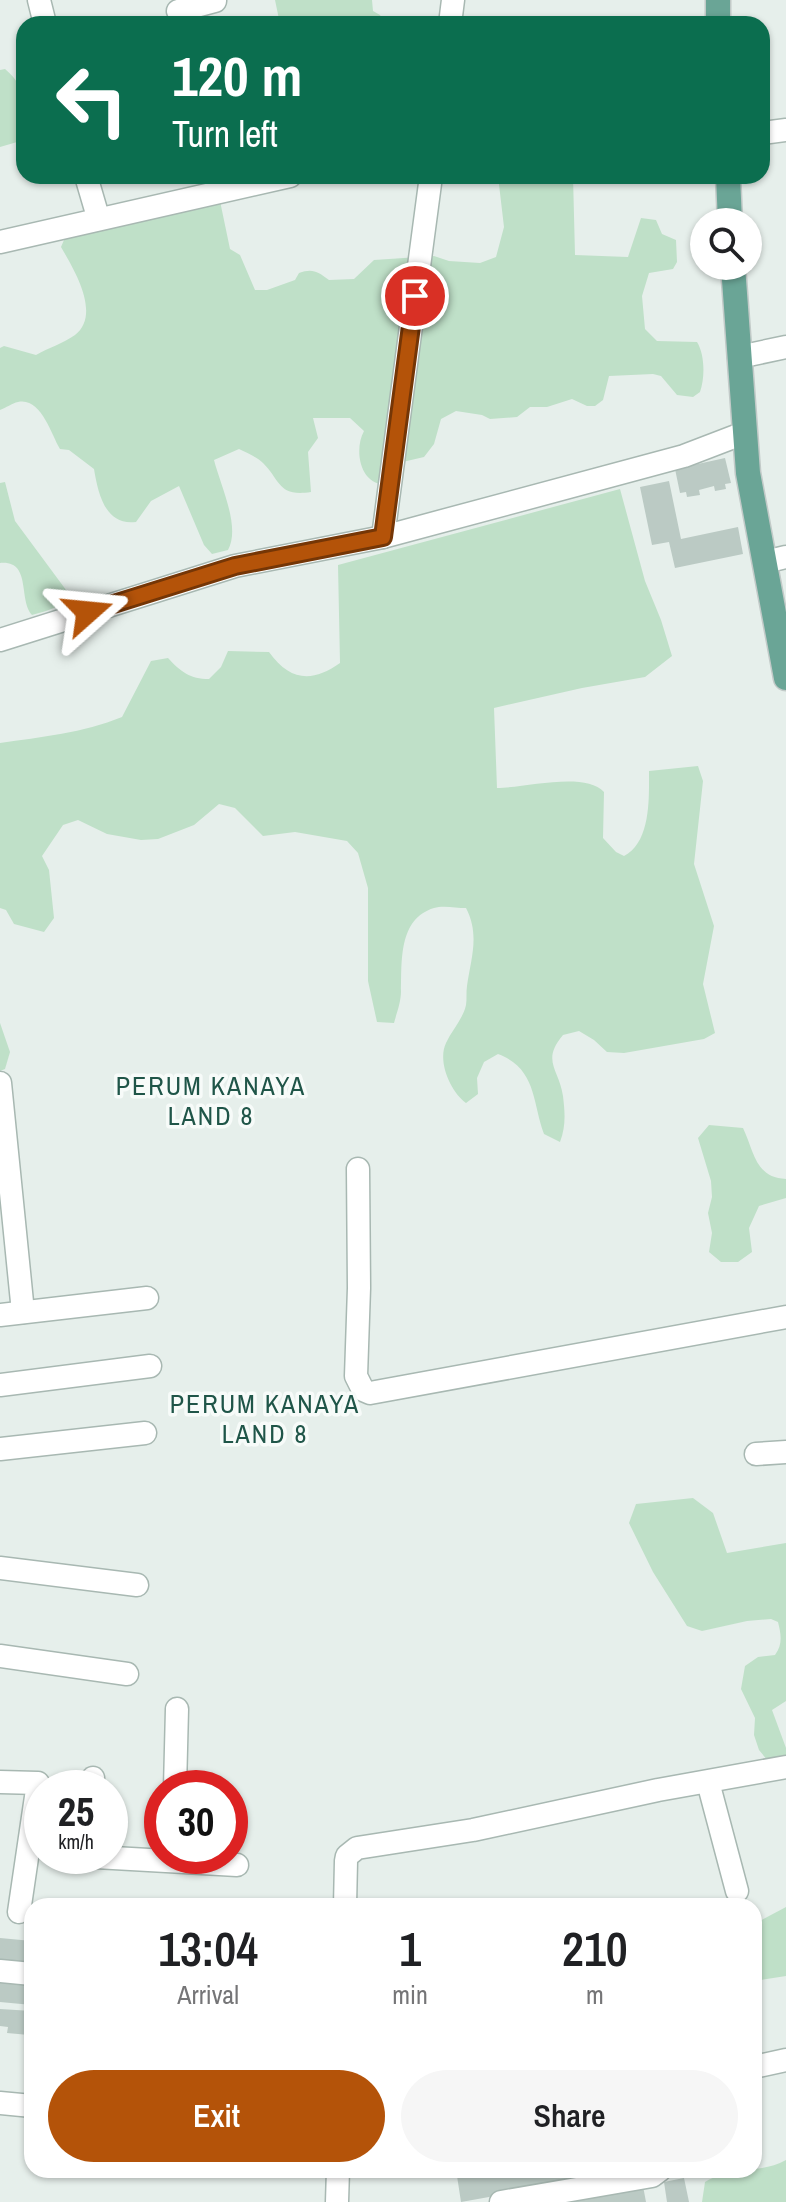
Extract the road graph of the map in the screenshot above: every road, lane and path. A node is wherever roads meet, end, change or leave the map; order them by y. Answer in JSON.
{"nodes":[{"id":1,"x":215,"y":1,"type":"edge"},
{"id":2,"x":178,"y":12,"type":"edge"},
{"id":3,"x":88,"y":184,"type":"edge"},
{"id":4,"x":253,"y":184,"type":"edge"},
{"id":5,"x":430,"y":184,"type":"edge"},
{"id":6,"x":728,"y":184,"type":"edge"},
{"id":7,"x":729,"y":208,"type":"edge"},
{"id":8,"x":98,"y":217,"type":"junction"},
{"id":9,"x":0,"y":242,"type":"edge"},
{"id":10,"x":734,"y":280,"type":"edge"},
{"id":11,"x":786,"y":347,"type":"edge"},
{"id":12,"x":739,"y":357,"type":"junction"},
{"id":13,"x":744,"y":433,"type":"junction"},
{"id":14,"x":383,"y":537,"type":"junction"},
{"id":15,"x":775,"y":559,"type":"edge"},
{"id":16,"x":0,"y":640,"type":"edge"},
{"id":17,"x":786,"y":678,"type":"edge"},
{"id":18,"x":0,"y":1083,"type":"edge"},
{"id":19,"x":358,"y":1169,"type":"dead end"},
{"id":20,"x":147,"y":1298,"type":"dead end"},
{"id":21,"x":23,"y":1312,"type":"junction"},
{"id":22,"x":0,"y":1315,"type":"edge"},
{"id":23,"x":786,"y":1317,"type":"edge"},
{"id":24,"x":150,"y":1366,"type":"dead end"},
{"id":25,"x":0,"y":1385,"type":"edge"},
{"id":26,"x":145,"y":1433,"type":"dead end"},
{"id":27,"x":0,"y":1449,"type":"edge"},
{"id":28,"x":786,"y":1452,"type":"edge"},
{"id":29,"x":756,"y":1454,"type":"dead end"},
{"id":30,"x":0,"y":1568,"type":"edge"},
{"id":31,"x":137,"y":1585,"type":"dead end"},
{"id":32,"x":0,"y":1656,"type":"edge"},
{"id":33,"x":127,"y":1674,"type":"dead end"},
{"id":34,"x":177,"y":1709,"type":"dead end"},
{"id":35,"x":786,"y":1767,"type":"edge"},
{"id":36,"x":175,"y":1770,"type":"edge"},
{"id":37,"x":0,"y":1782,"type":"edge"},
{"id":38,"x":708,"y":1782,"type":"junction"},
{"id":39,"x":24,"y":1783,"type":"edge"},
{"id":40,"x":28,"y":1874,"type":"edge"},
{"id":41,"x":737,"y":1891,"type":"dead end"},
{"id":42,"x":345,"y":1898,"type":"edge"},
{"id":43,"x":17,"y":1912,"type":"edge"},
{"id":44,"x":0,"y":1971,"type":"edge"},
{"id":45,"x":24,"y":1973,"type":"edge"},
{"id":46,"x":786,"y":2060,"type":"edge"},
{"id":47,"x":762,"y":2065,"type":"edge"},
{"id":48,"x":0,"y":2103,"type":"edge"},
{"id":49,"x":24,"y":2105,"type":"edge"},
{"id":50,"x":338,"y":2178,"type":"edge"},
{"id":51,"x":640,"y":2178,"type":"edge"},
{"id":52,"x":337,"y":2202,"type":"edge"},
{"id":53,"x":501,"y":2202,"type":"edge"}],
"edges":[{"from":1,"to":2,"type":"street"},
{"from":3,"to":8,"type":"street"},
{"from":4,"to":8,"type":"street"},
{"from":5,"to":14,"type":"street"},
{"from":6,"to":7,"type":"main road"},
{"from":8,"to":9,"type":"street"},
{"from":10,"to":12,"type":"main road"},
{"from":11,"to":12,"type":"street"},
{"from":12,"to":13,"type":"main road"},
{"from":13,"to":14,"type":"street"},
{"from":13,"to":15,"type":"main road"},
{"from":14,"to":16,"type":"street"},
{"from":15,"to":17,"type":"main road"},
{"from":18,"to":21,"type":"street"},
{"from":19,"to":23,"type":"street"},
{"from":20,"to":21,"type":"street"},
{"from":21,"to":22,"type":"street"},
{"from":24,"to":25,"type":"street"},
{"from":26,"to":27,"type":"street"},
{"from":28,"to":29,"type":"street"},
{"from":30,"to":31,"type":"street"},
{"from":32,"to":33,"type":"street"},
{"from":34,"to":36,"type":"street"},
{"from":35,"to":38,"type":"street"},
{"from":37,"to":39,"type":"street"},
{"from":38,"to":41,"type":"street"},
{"from":38,"to":42,"type":"street"},
{"from":40,"to":43,"type":"street"},
{"from":44,"to":45,"type":"street"},
{"from":46,"to":47,"type":"street"},
{"from":48,"to":49,"type":"street"},
{"from":50,"to":52,"type":"street"},
{"from":51,"to":53,"type":"street"}]}
